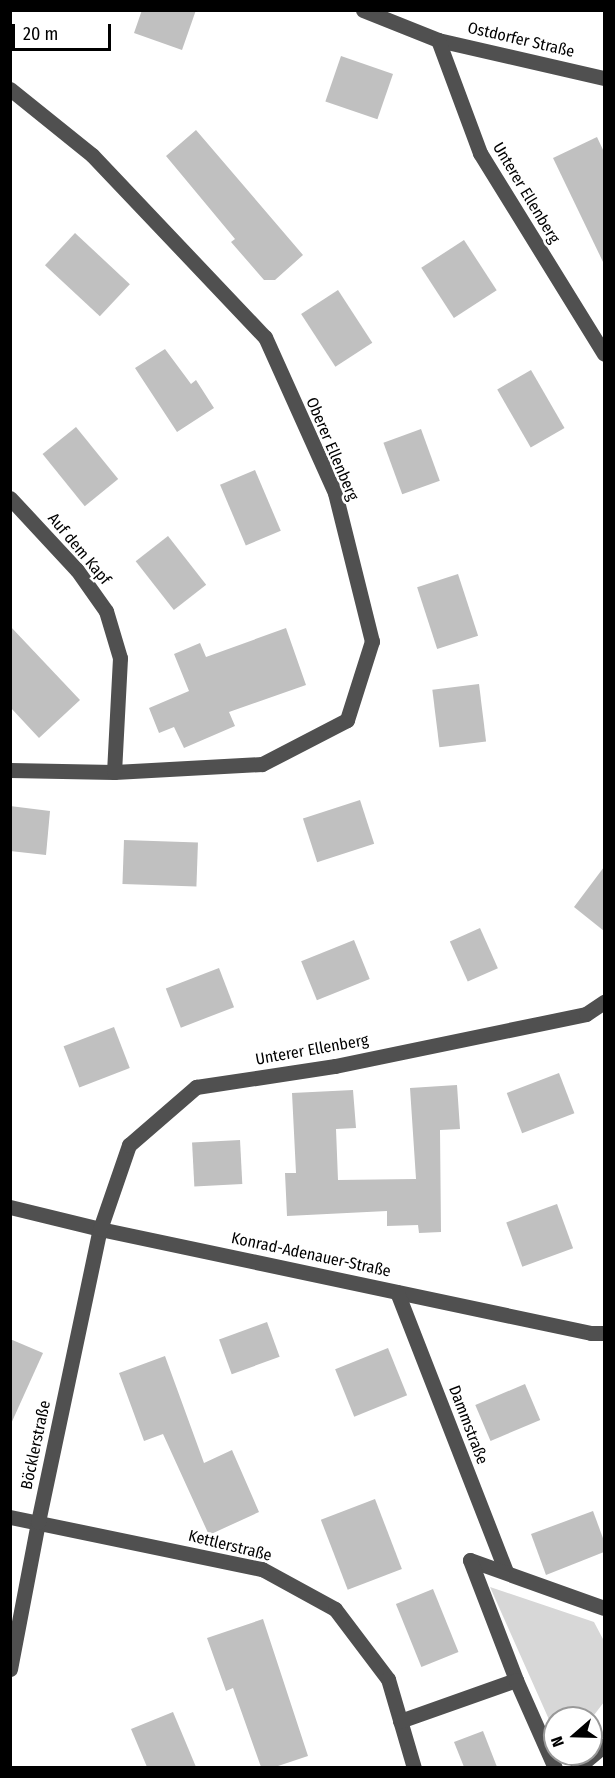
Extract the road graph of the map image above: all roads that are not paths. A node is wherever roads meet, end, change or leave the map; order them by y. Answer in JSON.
{"nodes":[{"id":1,"x":363,"y":10,"type":"edge"},
{"id":2,"x":438,"y":40,"type":"junction"},
{"id":3,"x":604,"y":78,"type":"edge"},
{"id":4,"x":10,"y":88,"type":"edge"},
{"id":5,"x":604,"y":354,"type":"edge"},
{"id":6,"x":10,"y":498,"type":"edge"},
{"id":7,"x":10,"y":770,"type":"edge"},
{"id":8,"x":114,"y":772,"type":"junction"},
{"id":9,"x":604,"y":1002,"type":"edge"},
{"id":10,"x":10,"y":1206,"type":"edge"},
{"id":11,"x":100,"y":1229,"type":"junction"},
{"id":12,"x":397,"y":1292,"type":"junction"},
{"id":13,"x":604,"y":1333,"type":"edge"},
{"id":14,"x":10,"y":1517,"type":"edge"},
{"id":15,"x":38,"y":1522,"type":"junction"},
{"id":16,"x":506,"y":1572,"type":"junction"},
{"id":17,"x":604,"y":1608,"type":"edge"},
{"id":18,"x":10,"y":1669,"type":"edge"},
{"id":19,"x":516,"y":1680,"type":"junction"},
{"id":20,"x":400,"y":1721,"type":"junction"},
{"id":21,"x":604,"y":1745,"type":"edge"},
{"id":22,"x":414,"y":1767,"type":"edge"},
{"id":23,"x":555,"y":1767,"type":"edge"},
{"id":24,"x":577,"y":1767,"type":"edge"}],
"edges":[{"from":1,"to":2,"type":"street","name":"Ostdorfer Straße"},
{"from":2,"to":3,"type":"street","name":"Ostdorfer Straße"},
{"from":2,"to":5,"type":"street","name":"Unterer Ellenberg"},
{"from":4,"to":8,"type":"street","name":"Oberer Ellenberg"},
{"from":6,"to":8,"type":"street","name":"Auf dem Kapf"},
{"from":7,"to":8,"type":"street","name":"Oberer Ellenberg"},
{"from":9,"to":11,"type":"street","name":"Unterer Ellenberg"},
{"from":10,"to":11,"type":"street","name":"Konrad-Adenauer-Straße"},
{"from":11,"to":12,"type":"street","name":"Konrad-Adenauer-Straße"},
{"from":11,"to":15,"type":"street","name":"Böcklerstraße"},
{"from":12,"to":13,"type":"street","name":"Konrad-Adenauer-Straße"},
{"from":12,"to":16,"type":"street","name":"Dammstraße"},
{"from":14,"to":15,"type":"street","name":"Kettlerstraße"},
{"from":15,"to":18,"type":"street","name":"Böcklerstraße"},
{"from":15,"to":20,"type":"street","name":"Kettlerstraße"},
{"from":16,"to":17,"type":"street"},
{"from":16,"to":19,"type":"street"},
{"from":19,"to":20,"type":"street"},
{"from":19,"to":23,"type":"street"},
{"from":20,"to":22,"type":"street","name":"Kettlerstraße"},
{"from":21,"to":24,"type":"street"}]}
